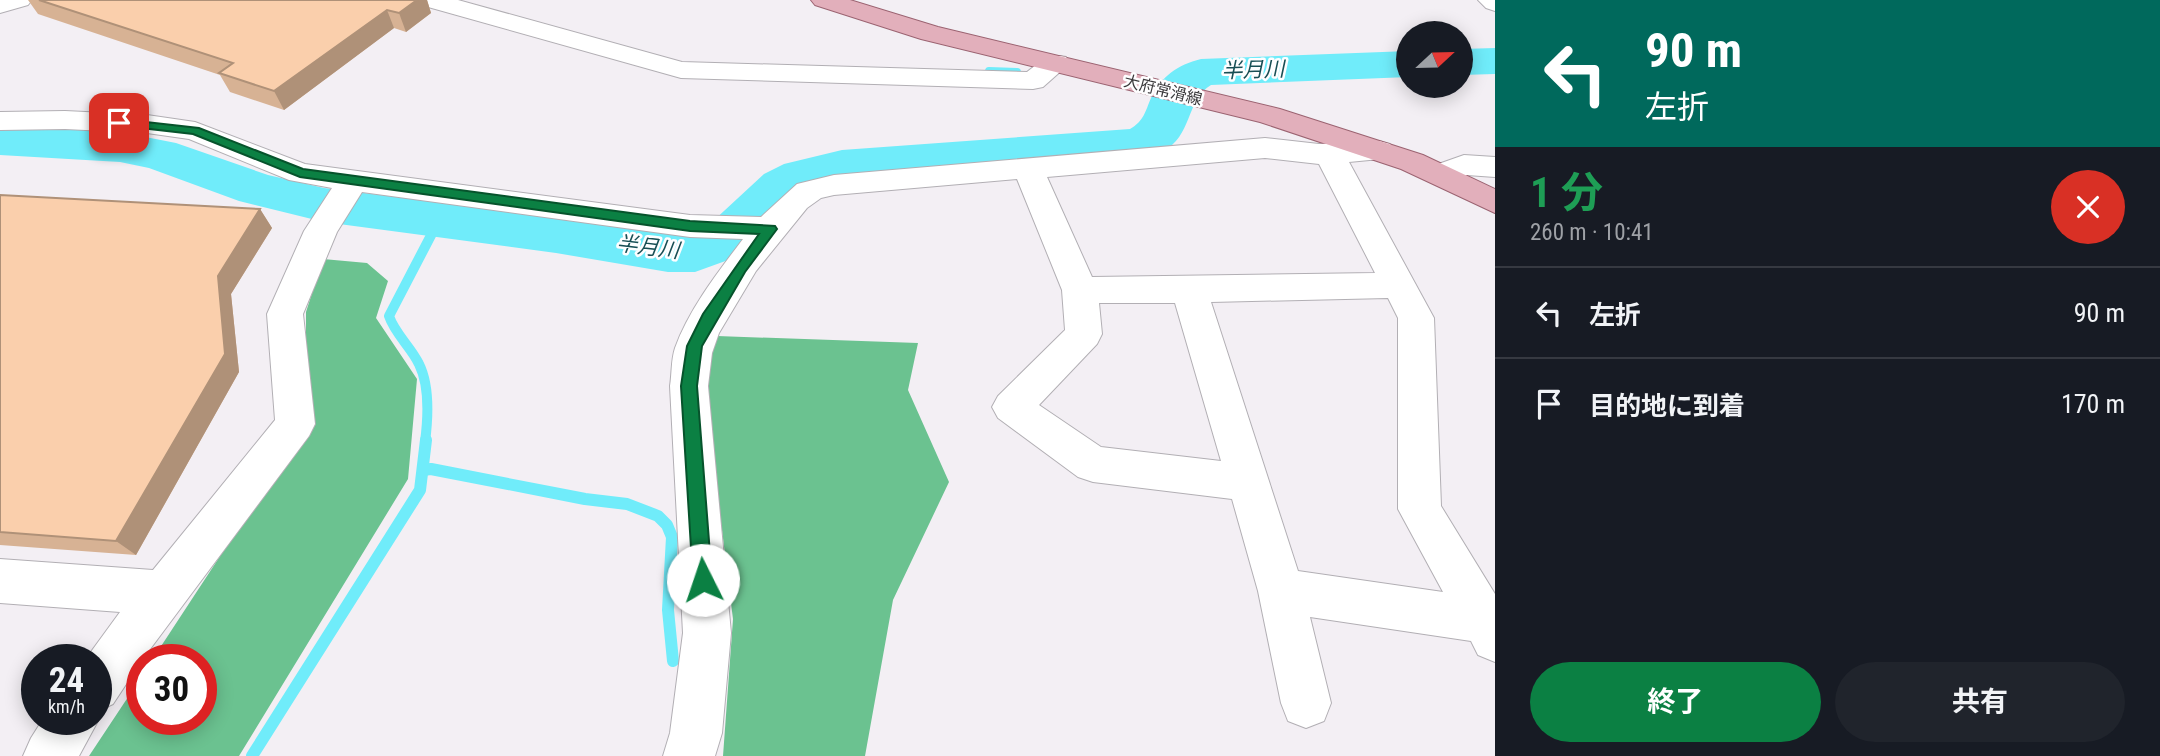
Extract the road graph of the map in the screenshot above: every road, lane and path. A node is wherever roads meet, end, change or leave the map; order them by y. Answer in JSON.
{"nodes":[{"id":1,"x":19,"y":0,"type":"edge"},
{"id":2,"x":429,"y":0,"type":"edge"},
{"id":3,"x":824,"y":0,"type":"edge"},
{"id":4,"x":0,"y":5,"type":"edge"},
{"id":5,"x":1056,"y":63,"type":"junction"},
{"id":6,"x":0,"y":121,"type":"edge"},
{"id":7,"x":1379,"y":151,"type":"junction"},
{"id":8,"x":1329,"y":153,"type":"junction"},
{"id":9,"x":1495,"y":167,"type":"edge"},
{"id":10,"x":1028,"y":169,"type":"junction"},
{"id":11,"x":1441,"y":174,"type":"junction"},
{"id":12,"x":348,"y":188,"type":"junction"},
{"id":13,"x":1495,"y":202,"type":"edge"},
{"id":14,"x":761,"y":229,"type":"junction"},
{"id":15,"x":1398,"y":285,"type":"junction"},
{"id":16,"x":1189,"y":289,"type":"junction"},
{"id":17,"x":1080,"y":290,"type":"junction"},
{"id":18,"x":1248,"y":483,"type":"junction"},
{"id":19,"x":0,"y":581,"type":"edge"},
{"id":20,"x":1281,"y":591,"type":"junction"},
{"id":21,"x":163,"y":593,"type":"junction"},
{"id":22,"x":1491,"y":626,"type":"edge"},
{"id":23,"x":112,"y":665,"type":"edge"},
{"id":24,"x":1306,"y":703,"type":"dead end"},
{"id":25,"x":63,"y":735,"type":"edge"},
{"id":26,"x":49,"y":756,"type":"edge"},
{"id":27,"x":689,"y":756,"type":"edge"}],
"edges":[{"from":1,"to":4,"type":"street"},
{"from":2,"to":5,"type":"street"},
{"from":3,"to":5,"type":"main road","name":"大府常滑線"},
{"from":5,"to":7,"type":"main road","name":"大府常滑線"},
{"from":6,"to":12,"type":"street"},
{"from":7,"to":8,"type":"street"},
{"from":7,"to":11,"type":"main road","name":"大府常滑線"},
{"from":8,"to":10,"type":"street"},
{"from":8,"to":15,"type":"street"},
{"from":9,"to":11,"type":"street"},
{"from":10,"to":14,"type":"street"},
{"from":10,"to":17,"type":"street"},
{"from":11,"to":13,"type":"main road","name":"大府常滑線"},
{"from":12,"to":14,"type":"street"},
{"from":12,"to":21,"type":"street"},
{"from":14,"to":27,"type":"street"},
{"from":15,"to":16,"type":"street"},
{"from":15,"to":22,"type":"street"},
{"from":16,"to":17,"type":"street"},
{"from":16,"to":18,"type":"street"},
{"from":17,"to":18,"type":"street"},
{"from":18,"to":20,"type":"street"},
{"from":19,"to":21,"type":"street"},
{"from":20,"to":22,"type":"street"},
{"from":20,"to":24,"type":"street"},
{"from":21,"to":23,"type":"street"},
{"from":25,"to":26,"type":"street"}]}
